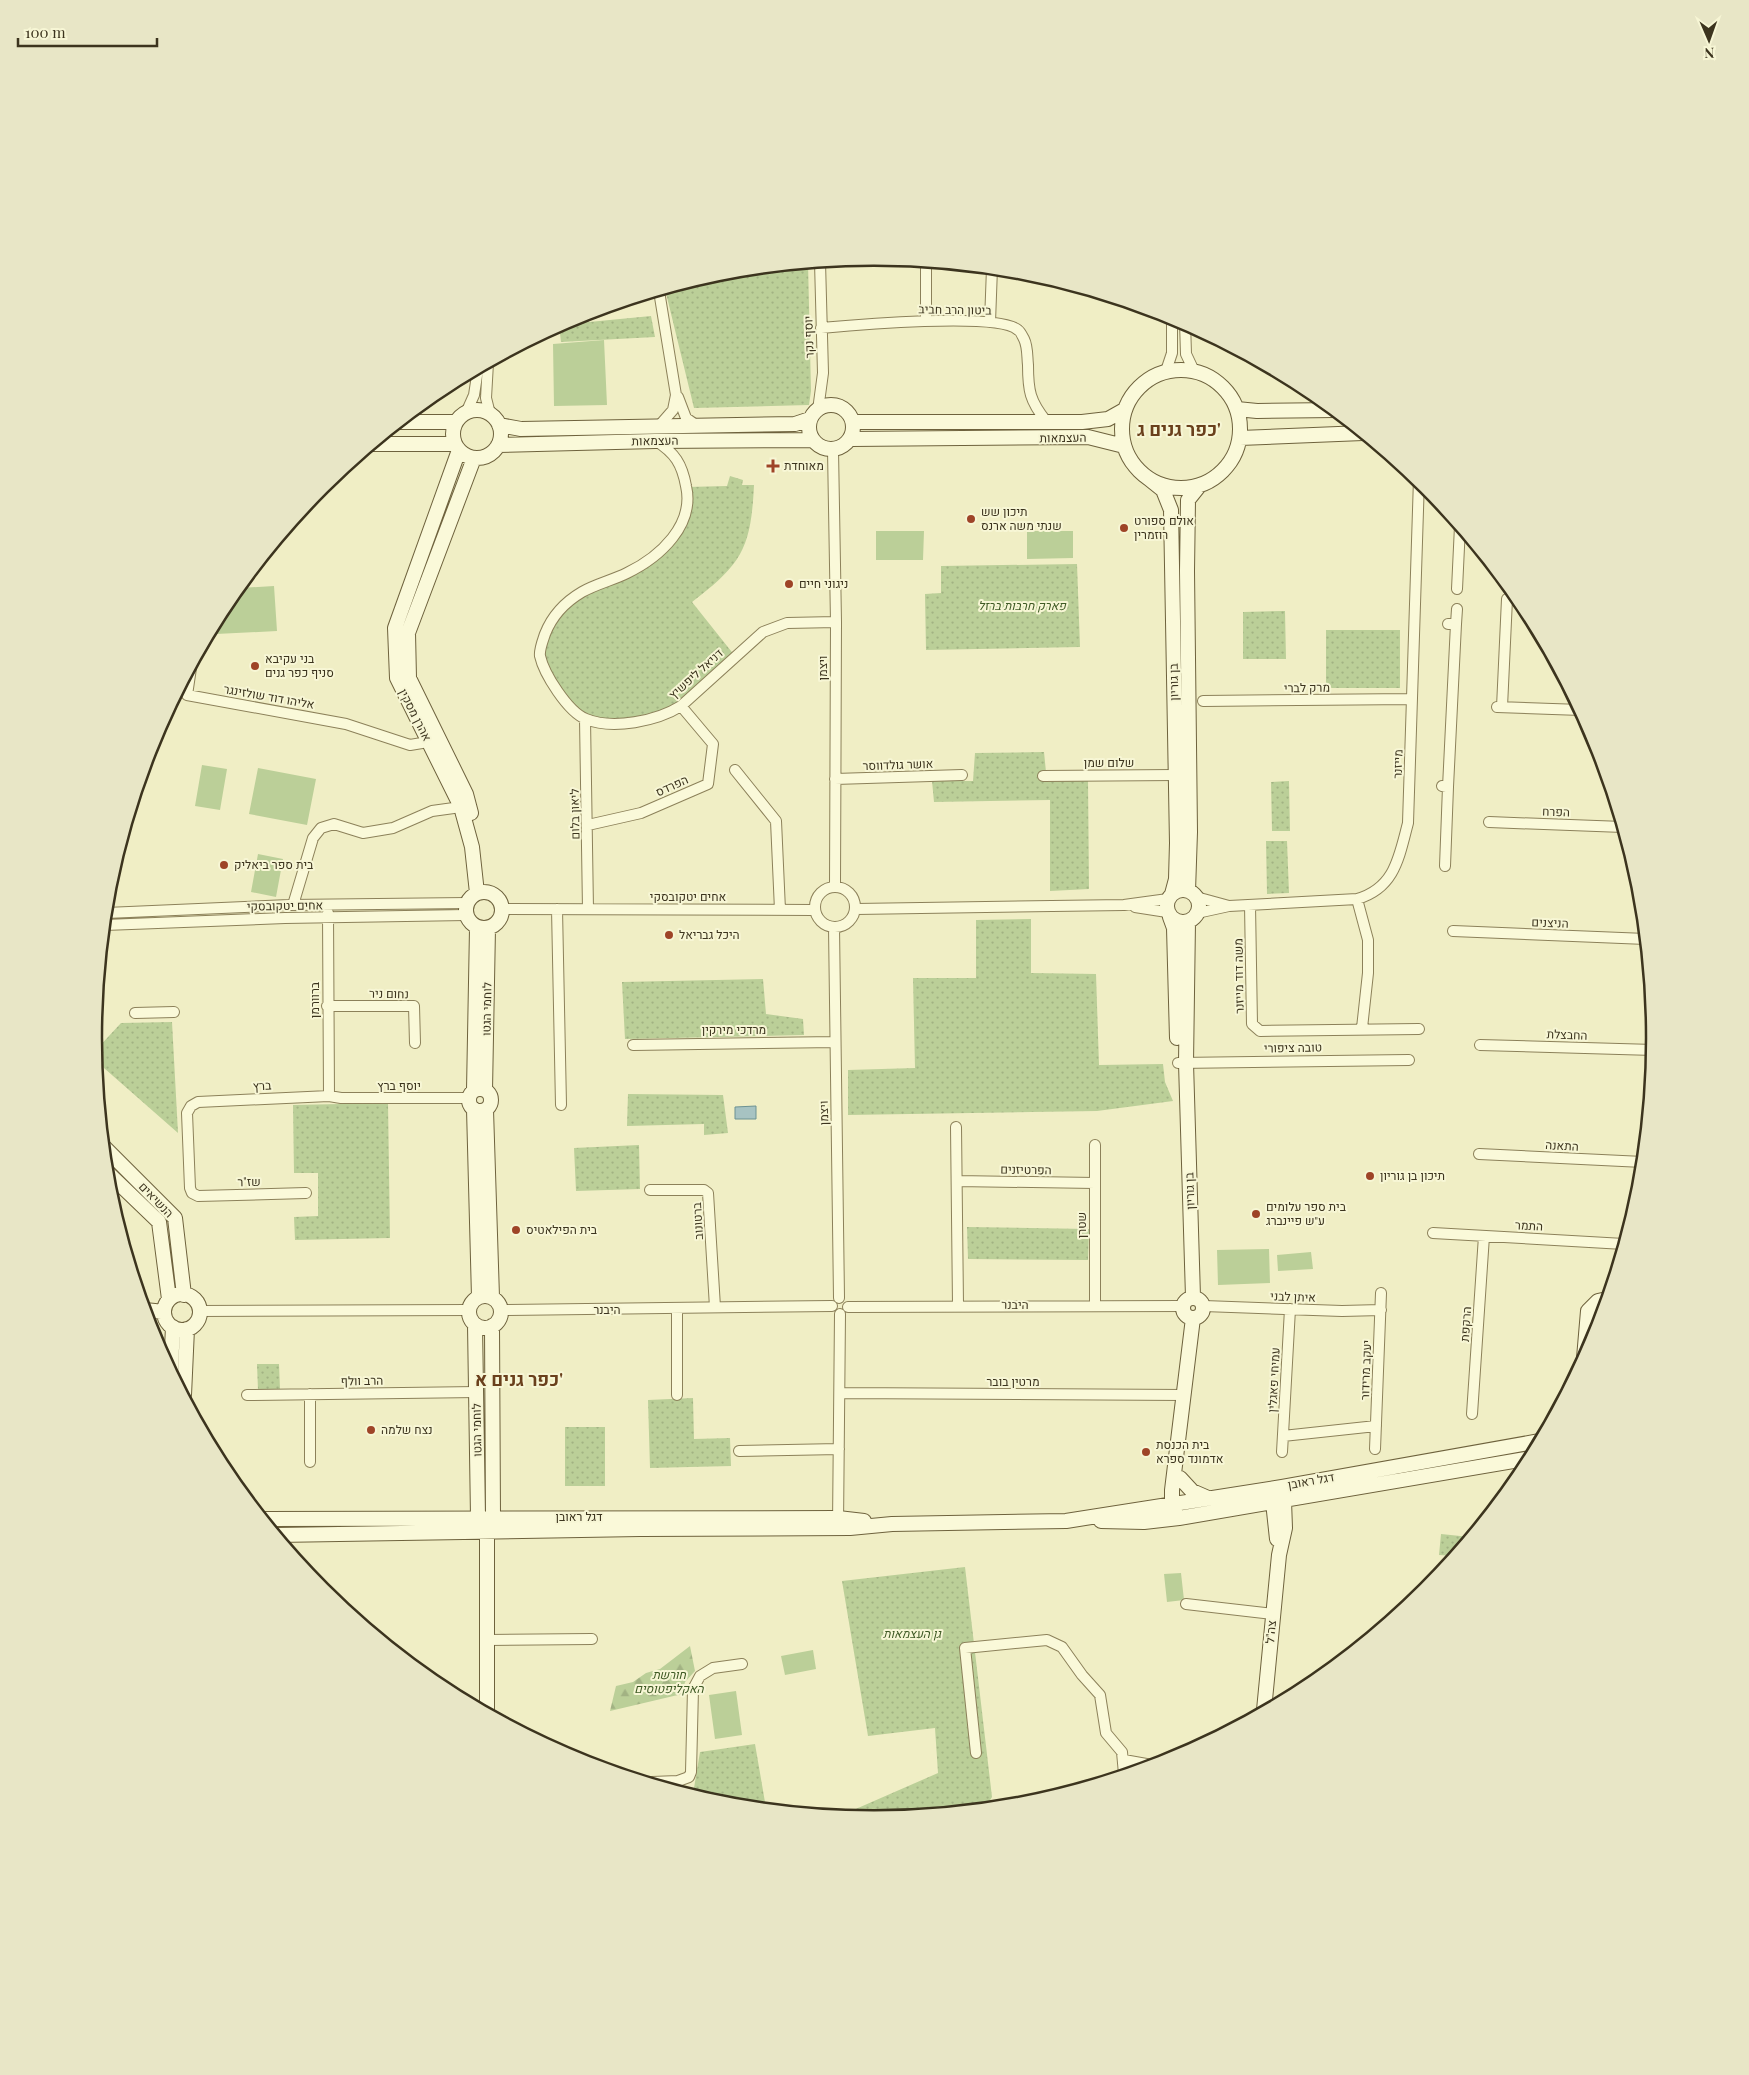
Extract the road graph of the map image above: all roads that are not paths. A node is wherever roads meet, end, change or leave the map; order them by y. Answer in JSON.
{"nodes":[{"id":1,"x":820,"y":267,"type":"edge"},
{"id":2,"x":926,"y":267,"type":"edge"},
{"id":3,"x":992,"y":275,"type":"edge"},
{"id":4,"x":660,"y":296,"type":"edge"},
{"id":5,"x":926,"y":320,"type":"junction"},
{"id":6,"x":990,"y":322,"type":"junction"},
{"id":7,"x":1172,"y":325,"type":"edge"},
{"id":8,"x":821,"y":328,"type":"junction"},
{"id":9,"x":1185,"y":331,"type":"edge"},
{"id":10,"x":488,"y":370,"type":"edge"},
{"id":11,"x":1166,"y":371,"type":"junction"},
{"id":12,"x":1194,"y":371,"type":"junction"},
{"id":13,"x":477,"y":377,"type":"edge"},
{"id":14,"x":675,"y":387,"type":"junction"},
{"id":15,"x":1237,"y":409,"type":"junction"},
{"id":16,"x":1124,"y":410,"type":"junction"},
{"id":17,"x":1323,"y":410,"type":"edge"},
{"id":18,"x":490,"y":414,"type":"junction"},
{"id":19,"x":814,"y":415,"type":"junction"},
{"id":20,"x":461,"y":418,"type":"junction"},
{"id":21,"x":410,"y":421,"type":"edge"},
{"id":22,"x":1046,"y":421,"type":"junction"},
{"id":23,"x":853,"y":422,"type":"junction"},
{"id":24,"x":499,"y":426,"type":"junction"},
{"id":25,"x":658,"y":426,"type":"junction"},
{"id":26,"x":699,"y":427,"type":"junction"},
{"id":27,"x":1354,"y":433,"type":"edge"},
{"id":28,"x":1240,"y":438,"type":"junction"},
{"id":29,"x":850,"y":439,"type":"junction"},
{"id":30,"x":813,"y":440,"type":"junction"},
{"id":31,"x":655,"y":441,"type":"junction"},
{"id":32,"x":381,"y":444,"type":"edge"},
{"id":33,"x":498,"y":445,"type":"junction"},
{"id":34,"x":1124,"y":446,"type":"junction"},
{"id":35,"x":457,"y":447,"type":"junction"},
{"id":36,"x":833,"y":450,"type":"junction"},
{"id":37,"x":474,"y":458,"type":"junction"},
{"id":38,"x":1148,"y":478,"type":"junction"},
{"id":39,"x":1200,"y":485,"type":"junction"},
{"id":40,"x":1419,"y":491,"type":"edge"},
{"id":41,"x":1460,"y":534,"type":"edge"},
{"id":42,"x":1458,"y":589,"type":"dead end"},
{"id":43,"x":1509,"y":599,"type":"edge"},
{"id":44,"x":1457,"y":608,"type":"dead end"},
{"id":45,"x":836,"y":622,"type":"junction"},
{"id":46,"x":189,"y":683,"type":"edge"},
{"id":47,"x":1412,"y":699,"type":"junction"},
{"id":48,"x":1203,"y":701,"type":"dead end"},
{"id":49,"x":681,"y":706,"type":"junction"},
{"id":50,"x":1573,"y":710,"type":"edge"},
{"id":51,"x":585,"y":719,"type":"junction"},
{"id":52,"x":428,"y":742,"type":"junction"},
{"id":53,"x":735,"y":770,"type":"dead end"},
{"id":54,"x":962,"y":775,"type":"dead end"},
{"id":55,"x":1176,"y":775,"type":"junction"},
{"id":56,"x":1043,"y":776,"type":"dead end"},
{"id":57,"x":835,"y":779,"type":"junction"},
{"id":58,"x":461,"y":807,"type":"junction"},
{"id":59,"x":1489,"y":822,"type":"dead end"},
{"id":60,"x":588,"y":825,"type":"junction"},
{"id":61,"x":1617,"y":827,"type":"edge"},
{"id":62,"x":1445,"y":866,"type":"dead end"},
{"id":63,"x":835,"y":886,"type":"junction"},
{"id":64,"x":482,"y":892,"type":"junction"},
{"id":65,"x":1192,"y":894,"type":"junction"},
{"id":66,"x":1357,"y":899,"type":"junction"},
{"id":67,"x":293,"y":904,"type":"junction"},
{"id":68,"x":329,"y":904,"type":"junction"},
{"id":69,"x":1250,"y":905,"type":"junction"},
{"id":70,"x":1169,"y":906,"type":"junction"},
{"id":71,"x":1230,"y":906,"type":"junction"},
{"id":72,"x":466,"y":909,"type":"junction"},
{"id":73,"x":502,"y":909,"type":"junction"},
{"id":74,"x":557,"y":909,"type":"junction"},
{"id":75,"x":588,"y":909,"type":"junction"},
{"id":76,"x":856,"y":909,"type":"junction"},
{"id":77,"x":780,"y":910,"type":"junction"},
{"id":78,"x":814,"y":910,"type":"junction"},
{"id":79,"x":113,"y":913,"type":"edge"},
{"id":80,"x":1193,"y":917,"type":"junction"},
{"id":81,"x":328,"y":918,"type":"junction"},
{"id":82,"x":111,"y":925,"type":"edge"},
{"id":83,"x":834,"y":927,"type":"junction"},
{"id":84,"x":483,"y":928,"type":"junction"},
{"id":85,"x":1454,"y":931,"type":"dead end"},
{"id":86,"x":1640,"y":939,"type":"edge"},
{"id":87,"x":327,"y":1006,"type":"junction"},
{"id":88,"x":174,"y":1012,"type":"dead end"},
{"id":89,"x":135,"y":1013,"type":"dead end"},
{"id":90,"x":1362,"y":1028,"type":"junction"},
{"id":91,"x":1419,"y":1029,"type":"dead end"},
{"id":92,"x":835,"y":1042,"type":"junction"},
{"id":93,"x":415,"y":1043,"type":"dead end"},
{"id":94,"x":632,"y":1045,"type":"dead end"},
{"id":95,"x":1480,"y":1045,"type":"dead end"},
{"id":96,"x":1646,"y":1050,"type":"edge"},
{"id":97,"x":1409,"y":1060,"type":"dead end"},
{"id":98,"x":1182,"y":1063,"type":"junction"},
{"id":99,"x":328,"y":1096,"type":"junction"},
{"id":100,"x":477,"y":1099,"type":"junction"},
{"id":101,"x":560,"y":1105,"type":"dead end"},
{"id":102,"x":956,"y":1127,"type":"dead end"},
{"id":103,"x":1095,"y":1145,"type":"dead end"},
{"id":104,"x":1479,"y":1154,"type":"dead end"},
{"id":105,"x":112,"y":1155,"type":"edge"},
{"id":106,"x":1636,"y":1162,"type":"edge"},
{"id":107,"x":116,"y":1180,"type":"edge"},
{"id":108,"x":957,"y":1181,"type":"junction"},
{"id":109,"x":1095,"y":1183,"type":"junction"},
{"id":110,"x":650,"y":1190,"type":"dead end"},
{"id":111,"x":192,"y":1193,"type":"joint"},
{"id":112,"x":306,"y":1193,"type":"dead end"},
{"id":113,"x":1433,"y":1233,"type":"dead end"},
{"id":114,"x":1484,"y":1236,"type":"junction"},
{"id":115,"x":1618,"y":1244,"type":"edge"},
{"id":116,"x":1381,"y":1292,"type":"dead end"},
{"id":117,"x":184,"y":1295,"type":"junction"},
{"id":118,"x":485,"y":1297,"type":"junction"},
{"id":119,"x":840,"y":1298,"type":"junction"},
{"id":120,"x":170,"y":1299,"type":"junction"},
{"id":121,"x":1600,"y":1300,"type":"edge"},
{"id":122,"x":1193,"y":1303,"type":"junction"},
{"id":123,"x":958,"y":1305,"type":"junction"},
{"id":124,"x":832,"y":1306,"type":"junction"},
{"id":125,"x":1095,"y":1306,"type":"junction"},
{"id":126,"x":715,"y":1308,"type":"junction"},
{"id":127,"x":677,"y":1309,"type":"junction"},
{"id":128,"x":1290,"y":1309,"type":"junction"},
{"id":129,"x":469,"y":1310,"type":"junction"},
{"id":130,"x":501,"y":1310,"type":"junction"},
{"id":131,"x":844,"y":1310,"type":"junction"},
{"id":132,"x":1381,"y":1310,"type":"junction"},
{"id":133,"x":152,"y":1311,"type":"edge"},
{"id":134,"x":164,"y":1312,"type":"junction"},
{"id":135,"x":199,"y":1312,"type":"junction"},
{"id":136,"x":475,"y":1325,"type":"junction"},
{"id":137,"x":492,"y":1326,"type":"junction"},
{"id":138,"x":180,"y":1328,"type":"junction"},
{"id":139,"x":1586,"y":1338,"type":"edge"},
{"id":140,"x":173,"y":1359,"type":"edge"},
{"id":141,"x":183,"y":1381,"type":"edge"},
{"id":142,"x":477,"y":1392,"type":"junction"},
{"id":143,"x":841,"y":1393,"type":"junction"},
{"id":144,"x":310,"y":1394,"type":"junction"},
{"id":145,"x":247,"y":1395,"type":"dead end"},
{"id":146,"x":677,"y":1395,"type":"dead end"},
{"id":147,"x":1184,"y":1395,"type":"junction"},
{"id":148,"x":1472,"y":1414,"type":"dead end"},
{"id":149,"x":1376,"y":1426,"type":"junction"},
{"id":150,"x":1283,"y":1436,"type":"junction"},
{"id":151,"x":1531,"y":1443,"type":"edge"},
{"id":152,"x":839,"y":1449,"type":"junction"},
{"id":153,"x":1375,"y":1449,"type":"dead end"},
{"id":154,"x":739,"y":1451,"type":"dead end"},
{"id":155,"x":1282,"y":1452,"type":"dead end"},
{"id":156,"x":1520,"y":1460,"type":"edge"},
{"id":157,"x":1176,"y":1461,"type":"junction"},
{"id":158,"x":310,"y":1462,"type":"dead end"},
{"id":159,"x":1180,"y":1478,"type":"junction"},
{"id":160,"x":1276,"y":1488,"type":"junction"},
{"id":161,"x":1209,"y":1498,"type":"junction"},
{"id":162,"x":1278,"y":1502,"type":"junction"},
{"id":163,"x":1177,"y":1503,"type":"junction"},
{"id":164,"x":478,"y":1517,"type":"junction"},
{"id":165,"x":493,"y":1517,"type":"junction"},
{"id":166,"x":1179,"y":1518,"type":"junction"},
{"id":167,"x":272,"y":1519,"type":"edge"},
{"id":168,"x":1082,"y":1520,"type":"junction"},
{"id":169,"x":838,"y":1523,"type":"junction"},
{"id":170,"x":487,"y":1532,"type":"junction"},
{"id":171,"x":284,"y":1534,"type":"edge"},
{"id":172,"x":1186,"y":1604,"type":"dead end"},
{"id":173,"x":1273,"y":1614,"type":"junction"},
{"id":174,"x":592,"y":1639,"type":"dead end"},
{"id":175,"x":488,"y":1640,"type":"junction"},
{"id":176,"x":742,"y":1664,"type":"dead end"},
{"id":177,"x":1265,"y":1703,"type":"edge"},
{"id":178,"x":487,"y":1705,"type":"edge"},
{"id":179,"x":976,"y":1753,"type":"dead end"},
{"id":180,"x":1124,"y":1760,"type":"junction"},
{"id":181,"x":1139,"y":1763,"type":"edge"},
{"id":182,"x":1124,"y":1769,"type":"edge"},
{"id":183,"x":669,"y":1781,"type":"edge"}],
"edges":[{"from":1,"to":8,"type":"street","name":"יוסף נקר"},
{"from":2,"to":5,"type":"street"},
{"from":3,"to":6,"type":"street"},
{"from":4,"to":14,"type":"street"},
{"from":5,"to":6,"type":"street","name":"ביטון הרב חביב"},
{"from":5,"to":8,"type":"street","name":"ביטון הרב חביב"},
{"from":6,"to":22,"type":"street","name":"ביטון הרב חביב"},
{"from":7,"to":11,"type":"street"},
{"from":8,"to":19,"type":"street","name":"יוסף נקר"},
{"from":9,"to":12,"type":"street"},
{"from":10,"to":18,"type":"street"},
{"from":11,"to":12,"type":"street"},
{"from":11,"to":16,"type":"street"},
{"from":12,"to":15,"type":"street"},
{"from":13,"to":20,"type":"street"},
{"from":14,"to":25,"type":"street"},
{"from":14,"to":26,"type":"street"},
{"from":15,"to":17,"type":"street"},
{"from":15,"to":28,"type":"street"},
{"from":16,"to":22,"type":"street","name":"העצמאות"},
{"from":16,"to":34,"type":"street"},
{"from":18,"to":20,"type":"street"},
{"from":18,"to":24,"type":"street"},
{"from":19,"to":23,"type":"street"},
{"from":19,"to":26,"type":"street","name":"העצמאות"},
{"from":19,"to":30,"type":"street"},
{"from":20,"to":21,"type":"street"},
{"from":20,"to":35,"type":"street"},
{"from":22,"to":23,"type":"street","name":"העצמאות"},
{"from":23,"to":29,"type":"street"},
{"from":24,"to":25,"type":"street","name":"העצמאות"},
{"from":24,"to":33,"type":"street"},
{"from":25,"to":26,"type":"street","name":"העצמאות"},
{"from":27,"to":28,"type":"street"},
{"from":28,"to":39,"type":"street"},
{"from":29,"to":34,"type":"street","name":"העצמאות"},
{"from":29,"to":36,"type":"street"},
{"from":30,"to":31,"type":"street","name":"העצמאות"},
{"from":30,"to":36,"type":"street"},
{"from":31,"to":33,"type":"street","name":"העצמאות"},
{"from":31,"to":51,"type":"street"},
{"from":32,"to":35,"type":"street"},
{"from":33,"to":37,"type":"street"},
{"from":34,"to":38,"type":"street"},
{"from":35,"to":37,"type":"street"},
{"from":35,"to":52,"type":"street","name":"אהרן מסקין"},
{"from":36,"to":45,"type":"street","name":"ויצמן"},
{"from":37,"to":64,"type":"street","name":"אהרן מסקין"},
{"from":38,"to":39,"type":"street"},
{"from":38,"to":55,"type":"street","name":"בן גוריון"},
{"from":39,"to":65,"type":"street","name":"בן גוריון"},
{"from":40,"to":47,"type":"street","name":"מייזנר"},
{"from":41,"to":42,"type":"street"},
{"from":43,"to":50,"type":"street"},
{"from":44,"to":62,"type":"street"},
{"from":45,"to":49,"type":"street","name":"דניאל ליפשיץ"},
{"from":45,"to":57,"type":"street","name":"ויצמן"},
{"from":46,"to":52,"type":"street","name":"אליהו דוד שולזינגר"},
{"from":47,"to":48,"type":"street","name":"מרק לברי"},
{"from":47,"to":66,"type":"street","name":"מייזנר"},
{"from":49,"to":51,"type":"street","name":"דניאל ליפשיץ"},
{"from":49,"to":60,"type":"street","name":"הפרדס"},
{"from":51,"to":60,"type":"street","name":"ליאון בלום"},
{"from":52,"to":58,"type":"street","name":"אהרן מסקין"},
{"from":53,"to":77,"type":"street"},
{"from":54,"to":57,"type":"street","name":"אושר גולדווסר"},
{"from":55,"to":56,"type":"street","name":"שלום שמן"},
{"from":55,"to":70,"type":"street","name":"בן גוריון"},
{"from":57,"to":63,"type":"street","name":"ויצמן"},
{"from":58,"to":64,"type":"street","name":"אהרן מסקין"},
{"from":58,"to":67,"type":"street"},
{"from":59,"to":61,"type":"street","name":"הפרח"},
{"from":60,"to":75,"type":"street","name":"ליאון בלום"},
{"from":63,"to":76,"type":"street"},
{"from":63,"to":78,"type":"street"},
{"from":64,"to":72,"type":"street"},
{"from":64,"to":73,"type":"street"},
{"from":65,"to":70,"type":"street"},
{"from":65,"to":71,"type":"street","name":"מייזנר"},
{"from":65,"to":80,"type":"street"},
{"from":66,"to":69,"type":"street","name":"מייזנר"},
{"from":66,"to":90,"type":"street"},
{"from":67,"to":68,"type":"street","name":"אחים יטקובסקי"},
{"from":67,"to":79,"type":"street","name":"אחים יטקובסקי"},
{"from":68,"to":72,"type":"street","name":"אחים יטקובסקי"},
{"from":68,"to":81,"type":"street","name":"ברוורמן"},
{"from":69,"to":71,"type":"street","name":"מייזנר"},
{"from":69,"to":90,"type":"street","name":"משה דוד מייזנר"},
{"from":70,"to":76,"type":"street"},
{"from":70,"to":80,"type":"street"},
{"from":70,"to":98,"type":"street","name":"בן גוריון"},
{"from":71,"to":80,"type":"street","name":"מייזנר"},
{"from":72,"to":81,"type":"street","name":"אחים יטקובסקי"},
{"from":72,"to":84,"type":"street"},
{"from":73,"to":74,"type":"street","name":"אחים יטקובסקי"},
{"from":73,"to":84,"type":"street"},
{"from":74,"to":75,"type":"street","name":"אחים יטקובסקי"},
{"from":74,"to":101,"type":"street"},
{"from":75,"to":77,"type":"street","name":"אחים יטקובסקי"},
{"from":76,"to":83,"type":"street"},
{"from":77,"to":78,"type":"street","name":"אחים יטקובסקי"},
{"from":78,"to":83,"type":"street"},
{"from":80,"to":98,"type":"street","name":"בן גוריון"},
{"from":81,"to":82,"type":"street","name":"אחים יטקובסקי"},
{"from":81,"to":87,"type":"street","name":"ברוורמן"},
{"from":83,"to":92,"type":"street","name":"ויצמן"},
{"from":84,"to":100,"type":"street","name":"לוחמי הגטו"},
{"from":85,"to":86,"type":"street","name":"הניצנים"},
{"from":87,"to":93,"type":"street","name":"נחום ניר"},
{"from":87,"to":99,"type":"street","name":"ברוורמן"},
{"from":88,"to":89,"type":"street"},
{"from":90,"to":91,"type":"street","name":"משה דוד מייזנר"},
{"from":92,"to":94,"type":"street","name":"מרדכי מירקין"},
{"from":92,"to":119,"type":"street","name":"ויצמן"},
{"from":95,"to":96,"type":"street","name":"החבצלת"},
{"from":97,"to":98,"type":"street","name":"טובה ציפורי"},
{"from":98,"to":122,"type":"street","name":"בן גוריון"},
{"from":99,"to":100,"type":"street","name":"יוסף ברץ"},
{"from":99,"to":111,"type":"street","name":"ברץ"},
{"from":100,"to":118,"type":"street","name":"לוחמי הגטו"},
{"from":102,"to":108,"type":"street"},
{"from":103,"to":109,"type":"street","name":"שטרן"},
{"from":104,"to":106,"type":"street","name":"התאנה"},
{"from":105,"to":117,"type":"street","name":"הנשיאים"},
{"from":107,"to":120,"type":"street","name":"הנשיאים"},
{"from":108,"to":109,"type":"street","name":"הפרטיזנים"},
{"from":108,"to":123,"type":"street"},
{"from":109,"to":125,"type":"street","name":"שטרן"},
{"from":110,"to":126,"type":"street","name":"ברטונוב"},
{"from":111,"to":112,"type":"street","name":"שז\"ר"},
{"from":113,"to":114,"type":"street","name":"התמר"},
{"from":114,"to":115,"type":"street","name":"התמר"},
{"from":114,"to":148,"type":"street","name":"הרקפת"},
{"from":116,"to":132,"type":"street","name":"יעקב מרידור"},
{"from":117,"to":120,"type":"street"},
{"from":117,"to":135,"type":"street"},
{"from":118,"to":129,"type":"street"},
{"from":118,"to":130,"type":"street"},
{"from":119,"to":124,"type":"street"},
{"from":119,"to":131,"type":"street"},
{"from":120,"to":134,"type":"street"},
{"from":121,"to":139,"type":"street"},
{"from":122,"to":125,"type":"street","name":"היבנר"},
{"from":122,"to":128,"type":"street","name":"איתן לבני"},
{"from":122,"to":147,"type":"street"},
{"from":123,"to":125,"type":"street","name":"היבנר"},
{"from":123,"to":131,"type":"street","name":"היבנר"},
{"from":124,"to":126,"type":"street","name":"היבנר"},
{"from":124,"to":131,"type":"street"},
{"from":126,"to":127,"type":"street","name":"היבנר"},
{"from":127,"to":130,"type":"street","name":"היבנר"},
{"from":127,"to":146,"type":"street"},
{"from":128,"to":132,"type":"street","name":"איתן לבני"},
{"from":128,"to":150,"type":"street","name":"עמיחי פאגלין"},
{"from":129,"to":135,"type":"street"},
{"from":129,"to":136,"type":"street"},
{"from":130,"to":137,"type":"street"},
{"from":131,"to":143,"type":"street"},
{"from":132,"to":149,"type":"street","name":"יעקב מרידור"},
{"from":133,"to":134,"type":"street"},
{"from":134,"to":138,"type":"street"},
{"from":135,"to":138,"type":"street"},
{"from":136,"to":137,"type":"street"},
{"from":136,"to":142,"type":"street","name":"לוחמי הגטו"},
{"from":137,"to":165,"type":"street","name":"לוחמי הגטו"},
{"from":138,"to":140,"type":"street"},
{"from":138,"to":141,"type":"street"},
{"from":142,"to":144,"type":"street","name":"הרב וולף"},
{"from":142,"to":164,"type":"street","name":"לוחמי הגטו"},
{"from":143,"to":147,"type":"street","name":"מרטין בובר"},
{"from":143,"to":152,"type":"street"},
{"from":144,"to":145,"type":"street","name":"הרב וולף"},
{"from":144,"to":158,"type":"street"},
{"from":147,"to":157,"type":"street"},
{"from":149,"to":150,"type":"street"},
{"from":149,"to":153,"type":"street","name":"יעקב מרידור"},
{"from":150,"to":155,"type":"street","name":"עמיחי פאגלין"},
{"from":151,"to":160,"type":"street","name":"דגל ראובן"},
{"from":152,"to":154,"type":"street"},
{"from":152,"to":169,"type":"street"},
{"from":156,"to":162,"type":"street","name":"דגל ראובן"},
{"from":157,"to":159,"type":"street"},
{"from":157,"to":163,"type":"street"},
{"from":159,"to":161,"type":"street"},
{"from":159,"to":163,"type":"street"},
{"from":160,"to":161,"type":"street","name":"דגל ראובן"},
{"from":160,"to":162,"type":"street","name":"צה\"ל"},
{"from":161,"to":163,"type":"street","name":"דגל ראובן"},
{"from":162,"to":166,"type":"street","name":"דגל ראובן"},
{"from":162,"to":173,"type":"street","name":"צה\"ל"},
{"from":163,"to":166,"type":"street"},
{"from":163,"to":168,"type":"street","name":"דגל ראובן"},
{"from":164,"to":165,"type":"street","name":"דגל ראובן"},
{"from":164,"to":167,"type":"street","name":"דגל ראובן"},
{"from":164,"to":170,"type":"street"},
{"from":165,"to":169,"type":"street","name":"דגל ראובן"},
{"from":165,"to":170,"type":"street","name":"לוחמי הגטו"},
{"from":166,"to":168,"type":"street","name":"דגל ראובן"},
{"from":168,"to":169,"type":"street","name":"דגל ראובן"},
{"from":169,"to":170,"type":"street","name":"דגל ראובן"},
{"from":170,"to":171,"type":"street","name":"דגל ראובן"},
{"from":170,"to":175,"type":"street","name":"לוחמי הגטו"},
{"from":172,"to":173,"type":"street"},
{"from":173,"to":177,"type":"street","name":"צה\"ל"},
{"from":174,"to":175,"type":"street"},
{"from":175,"to":178,"type":"street","name":"לוחמי הגטו"},
{"from":176,"to":183,"type":"street"},
{"from":179,"to":180,"type":"street"},
{"from":180,"to":181,"type":"street"},
{"from":180,"to":182,"type":"street"}]}
